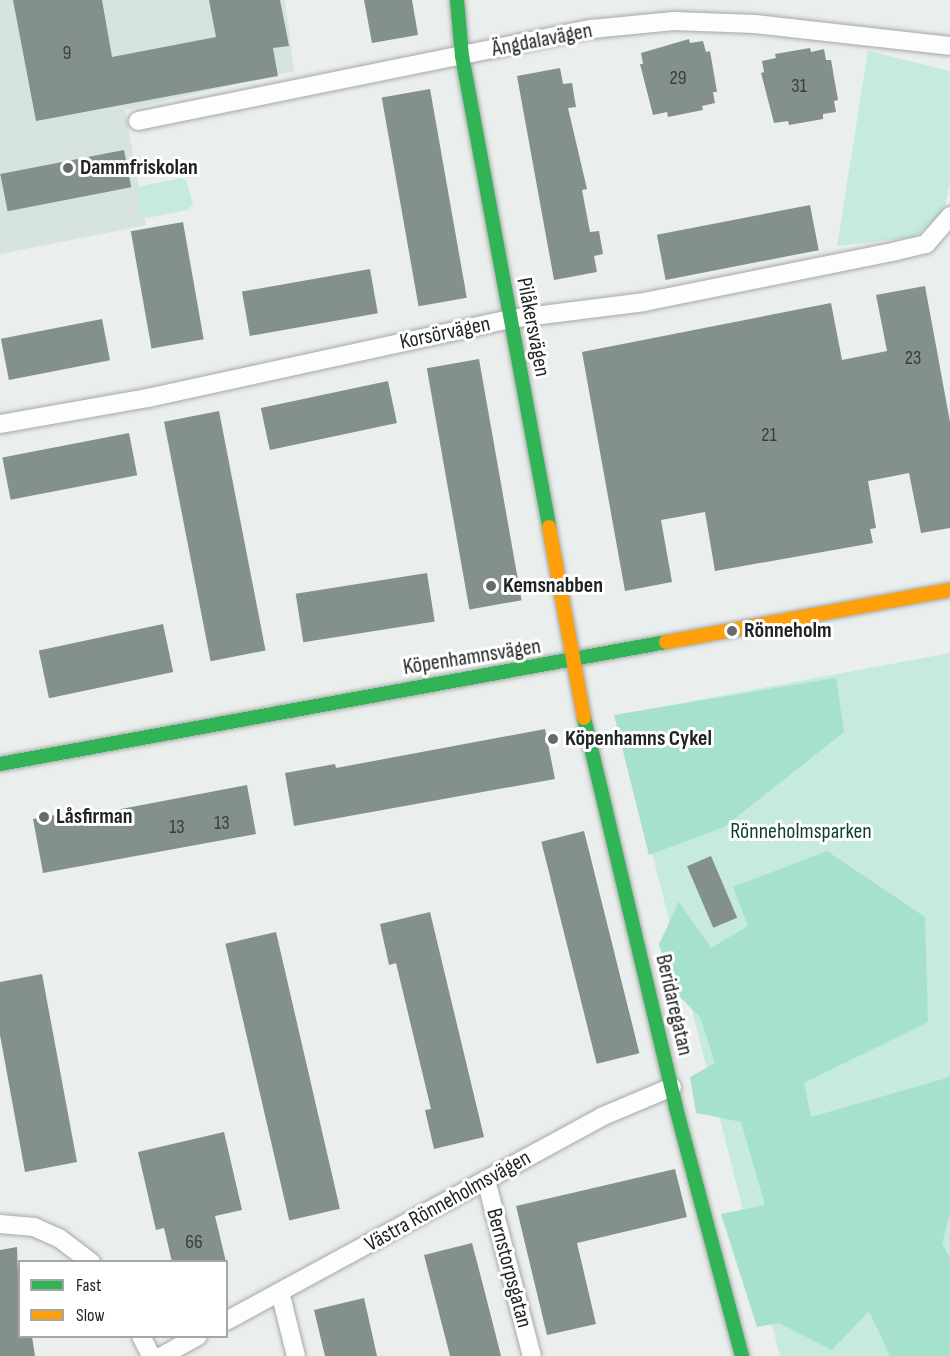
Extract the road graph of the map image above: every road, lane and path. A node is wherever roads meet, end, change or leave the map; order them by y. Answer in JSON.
{"nodes":[{"id":1,"x":457,"y":0,"type":"edge"},
{"id":2,"x":950,"y":46,"type":"edge"},
{"id":3,"x":462,"y":56,"type":"junction"},
{"id":4,"x":138,"y":121,"type":"dead end"},
{"id":5,"x":950,"y":216,"type":"edge"},
{"id":6,"x":510,"y":319,"type":"junction"},
{"id":7,"x":0,"y":424,"type":"edge"},
{"id":8,"x":950,"y":591,"type":"edge"},
{"id":9,"x":573,"y":661,"type":"junction"},
{"id":10,"x":0,"y":764,"type":"edge"},
{"id":11,"x":672,"y":1087,"type":"junction"},
{"id":12,"x":486,"y":1180,"type":"junction"},
{"id":13,"x":0,"y":1224,"type":"edge"},
{"id":14,"x":88,"y":1260,"type":"edge"},
{"id":15,"x":280,"y":1292,"type":"junction"},
{"id":16,"x":228,"y":1320,"type":"edge"},
{"id":17,"x":142,"y":1338,"type":"edge"},
{"id":18,"x":194,"y":1338,"type":"edge"},
{"id":19,"x":151,"y":1356,"type":"edge"},
{"id":20,"x":162,"y":1356,"type":"edge"},
{"id":21,"x":296,"y":1356,"type":"edge"},
{"id":22,"x":532,"y":1356,"type":"edge"},
{"id":23,"x":742,"y":1356,"type":"edge"}],
"edges":[{"from":1,"to":3,"type":"street","name":"Pilåkersvägen"},
{"from":2,"to":3,"type":"street","name":"Ängdalavägen"},
{"from":3,"to":4,"type":"street","name":"Ängdalavägen"},
{"from":3,"to":6,"type":"street","name":"Pilåkersvägen"},
{"from":5,"to":6,"type":"street","name":"Korsörvägen"},
{"from":6,"to":7,"type":"street","name":"Korsörvägen"},
{"from":6,"to":9,"type":"street","name":"Pilåkersvägen"},
{"from":8,"to":9,"type":"street","name":"Köpenhamnsvägen"},
{"from":9,"to":10,"type":"street","name":"Köpenhamnsvägen"},
{"from":9,"to":11,"type":"street","name":"Beridaregatan"},
{"from":11,"to":12,"type":"street","name":"Västra Rönneholmsvägen"},
{"from":11,"to":23,"type":"street","name":"Beridaregatan"},
{"from":12,"to":15,"type":"street","name":"Västra Rönneholmsvägen"},
{"from":12,"to":22,"type":"street","name":"Bernstorpsgatan"},
{"from":13,"to":14,"type":"street"},
{"from":15,"to":16,"type":"street","name":"Västra Rönneholmsvägen"},
{"from":15,"to":21,"type":"street"},
{"from":17,"to":19,"type":"street"},
{"from":18,"to":20,"type":"street"}]}
